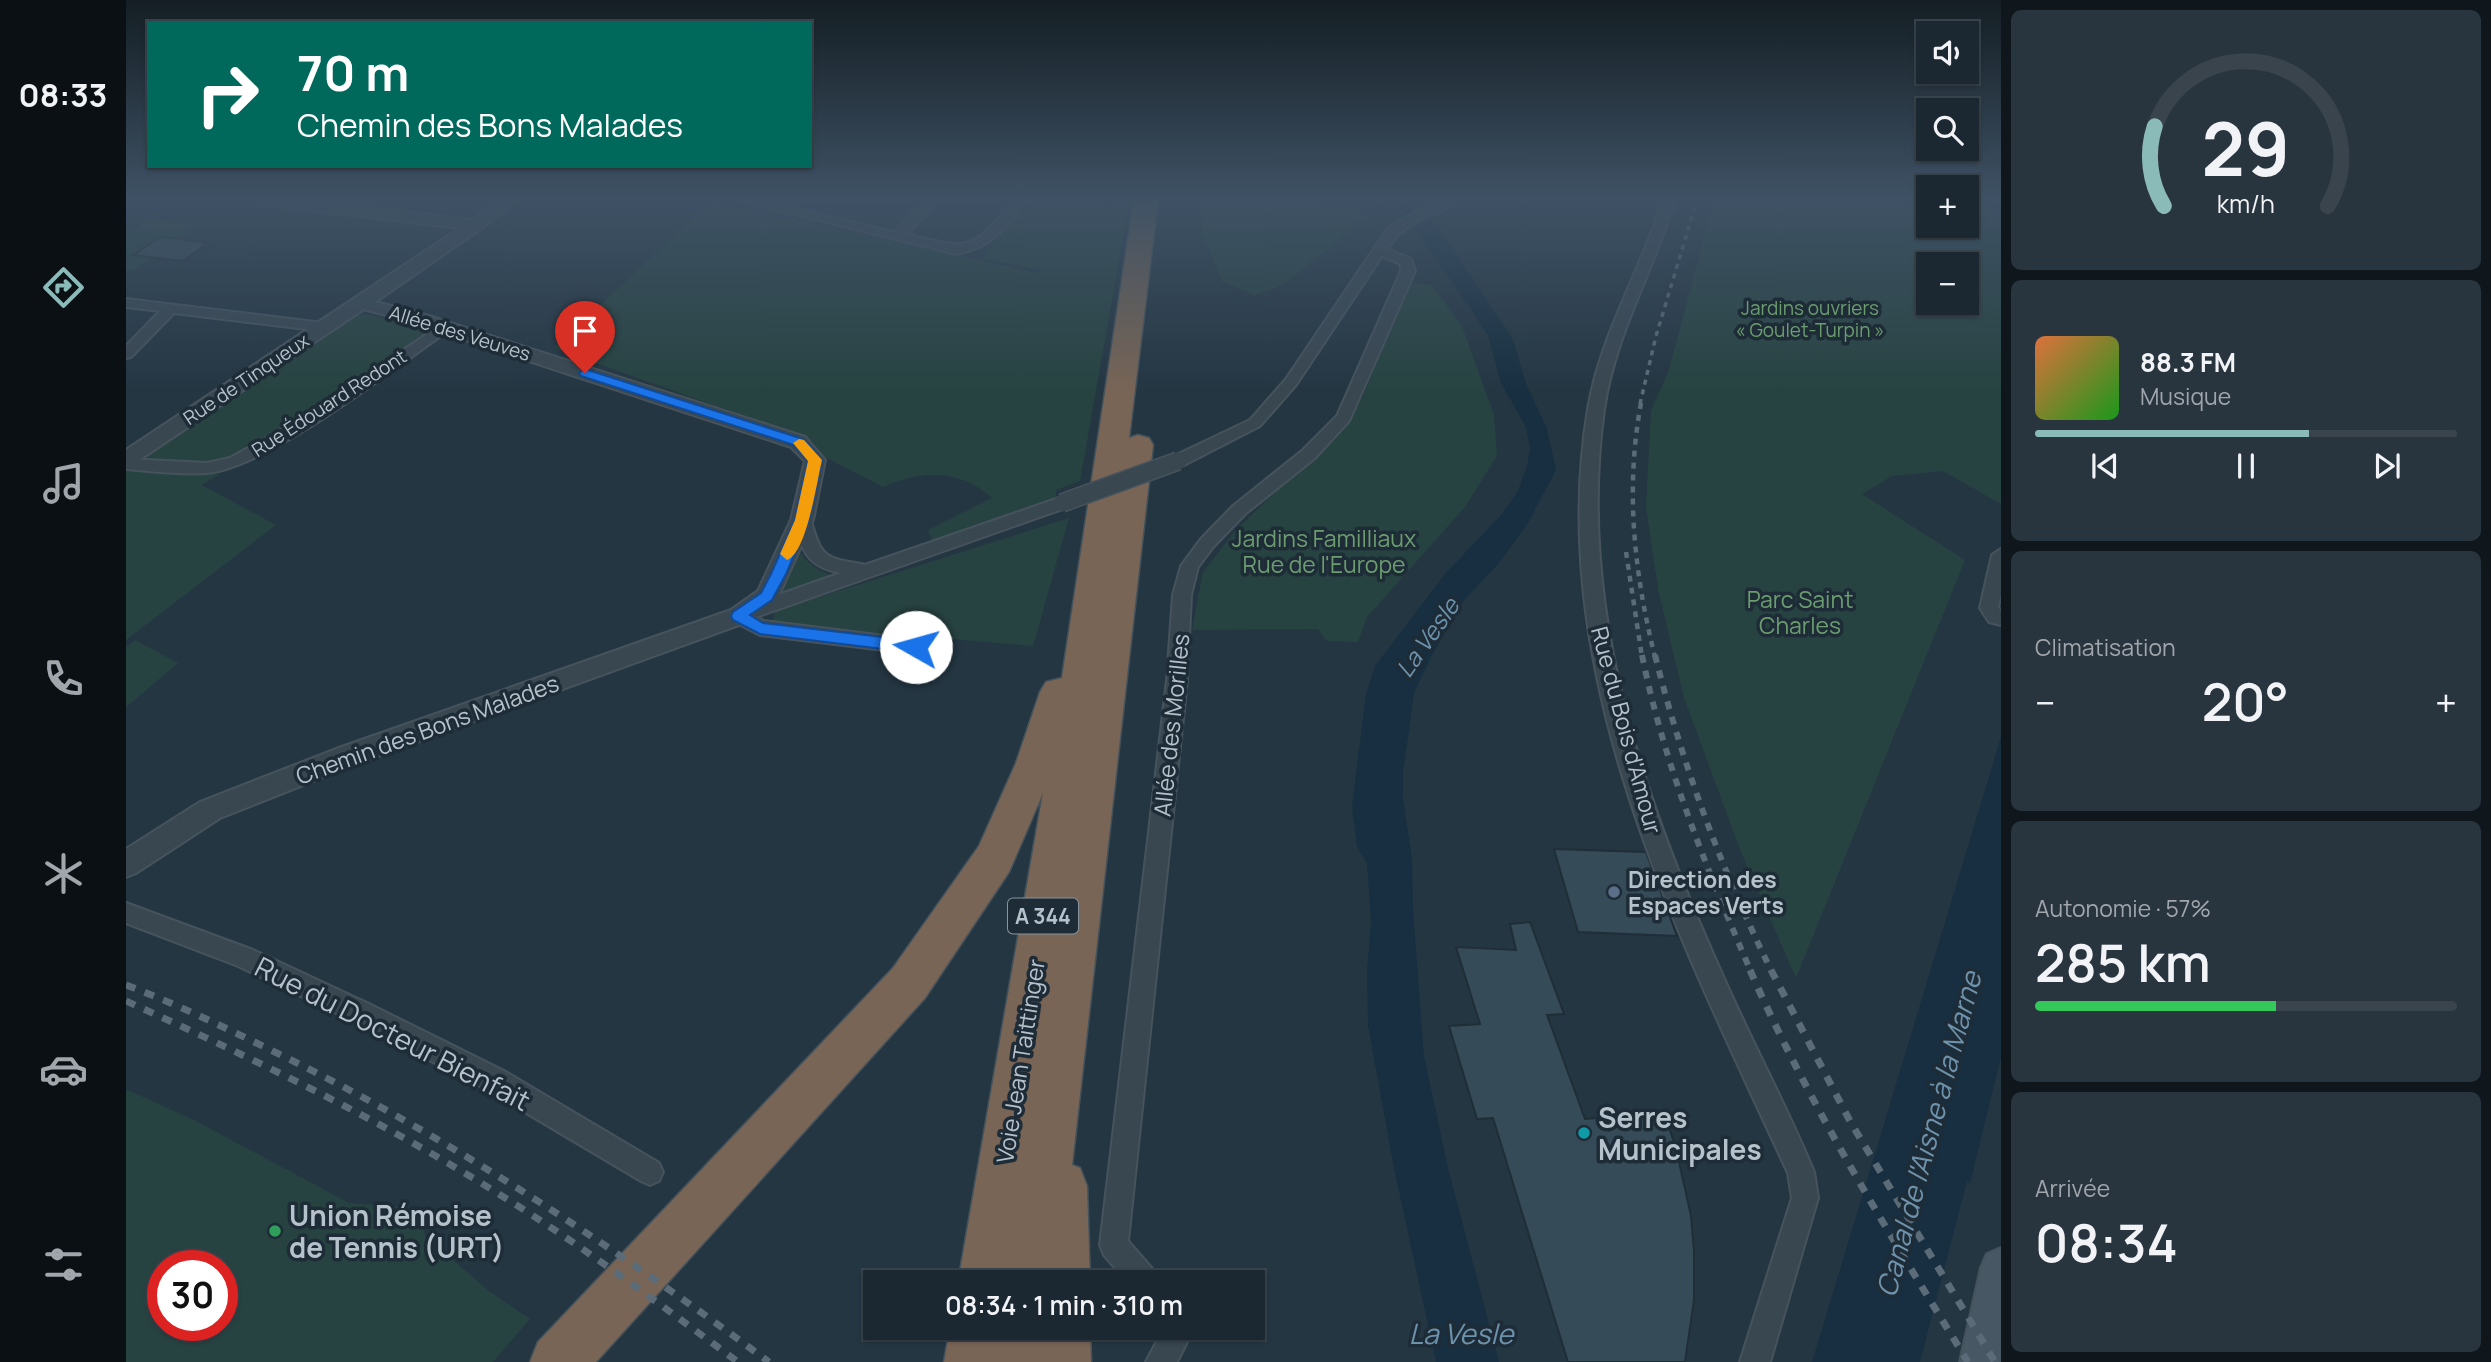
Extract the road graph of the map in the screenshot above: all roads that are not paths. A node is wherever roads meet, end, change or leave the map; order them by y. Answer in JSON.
{"nodes":[{"id":1,"x":414,"y":264,"type":"edge"},
{"id":2,"x":1139,"y":264,"type":"edge"},
{"id":3,"x":1154,"y":264,"type":"edge"},
{"id":4,"x":1372,"y":264,"type":"edge"},
{"id":5,"x":1406,"y":264,"type":"edge"},
{"id":6,"x":1645,"y":264,"type":"edge"},
{"id":7,"x":362,"y":301,"type":"junction"},
{"id":8,"x":126,"y":303,"type":"edge"},
{"id":9,"x":171,"y":308,"type":"junction"},
{"id":10,"x":323,"y":327,"type":"junction"},
{"id":11,"x":444,"y":327,"type":"junction"},
{"id":12,"x":126,"y":354,"type":"edge"},
{"id":13,"x":126,"y":461,"type":"edge"},
{"id":14,"x":802,"y":520,"type":"junction"},
{"id":15,"x":2001,"y":555,"type":"edge"},
{"id":16,"x":1105,"y":568,"type":"junction"},
{"id":17,"x":865,"y":571,"type":"junction"},
{"id":18,"x":739,"y":616,"type":"junction"},
{"id":19,"x":2001,"y":618,"type":"edge"},
{"id":20,"x":942,"y":650,"type":"dead end"},
{"id":21,"x":126,"y":864,"type":"edge"},
{"id":22,"x":126,"y":913,"type":"edge"},
{"id":23,"x":1061,"y":1067,"type":"junction"},
{"id":24,"x":650,"y":1172,"type":"dead end"},
{"id":25,"x":987,"y":1270,"type":"edge"},
{"id":26,"x":1032,"y":1270,"type":"edge"},
{"id":27,"x":1063,"y":1270,"type":"edge"},
{"id":28,"x":1135,"y":1270,"type":"edge"},
{"id":29,"x":2000,"y":1281,"type":"edge"},
{"id":30,"x":975,"y":1340,"type":"edge"},
{"id":31,"x":1021,"y":1340,"type":"edge"},
{"id":32,"x":1063,"y":1340,"type":"edge"},
{"id":33,"x":1173,"y":1340,"type":"edge"},
{"id":34,"x":558,"y":1362,"type":"edge"},
{"id":35,"x":972,"y":1362,"type":"edge"},
{"id":36,"x":1018,"y":1362,"type":"edge"},
{"id":37,"x":1063,"y":1362,"type":"edge"},
{"id":38,"x":1161,"y":1362,"type":"edge"},
{"id":39,"x":1755,"y":1362,"type":"edge"},
{"id":40,"x":1981,"y":1362,"type":"edge"}],
"edges":[{"from":1,"to":7,"type":"street","name":"Rue de Tinqueux"},
{"from":2,"to":16,"type":"highway","number":"A 344"},
{"from":3,"to":16,"type":"highway","number":"A 344"},
{"from":4,"to":17,"type":"street","name":"Chemin des Bons Malades","bridge":true},
{"from":5,"to":28,"type":"street","name":"Allée des Morilles"},
{"from":6,"to":39,"type":"street","name":"Rue du Bois d'Amour"},
{"from":7,"to":10,"type":"street","name":"Rue de Tinqueux"},
{"from":7,"to":11,"type":"street","name":"Allée des Veuves"},
{"from":8,"to":9,"type":"street"},
{"from":9,"to":10,"type":"street"},
{"from":9,"to":12,"type":"street"},
{"from":10,"to":13,"type":"street","name":"Rue de Tinqueux"},
{"from":11,"to":13,"type":"street","name":"Rue Édouard Redont"},
{"from":11,"to":14,"type":"street","name":"Allée des Veuves"},
{"from":14,"to":17,"type":"street"},
{"from":14,"to":18,"type":"street","name":"Chemin des Bons Malades"},
{"from":15,"to":19,"type":"street"},
{"from":16,"to":23,"type":"highway","name":"Voie Jean Taittinger","number":"A 344"},
{"from":16,"to":25,"type":"highway","name":"Voie Jean Taittinger","number":"A 344"},
{"from":16,"to":34,"type":"highway"},
{"from":17,"to":18,"type":"street","name":"Chemin des Bons Malades"},
{"from":18,"to":20,"type":"street"},
{"from":18,"to":21,"type":"street","name":"Chemin des Bons Malades"},
{"from":22,"to":24,"type":"street","name":"Rue du Docteur Bienfait"},
{"from":23,"to":26,"type":"highway","name":"Voie Jean Taittinger","number":"A 344"},
{"from":23,"to":27,"type":"highway"},
{"from":29,"to":40,"type":"main road"},
{"from":30,"to":35,"type":"highway"},
{"from":31,"to":36,"type":"highway"},
{"from":32,"to":37,"type":"highway"},
{"from":33,"to":38,"type":"street"}]}
